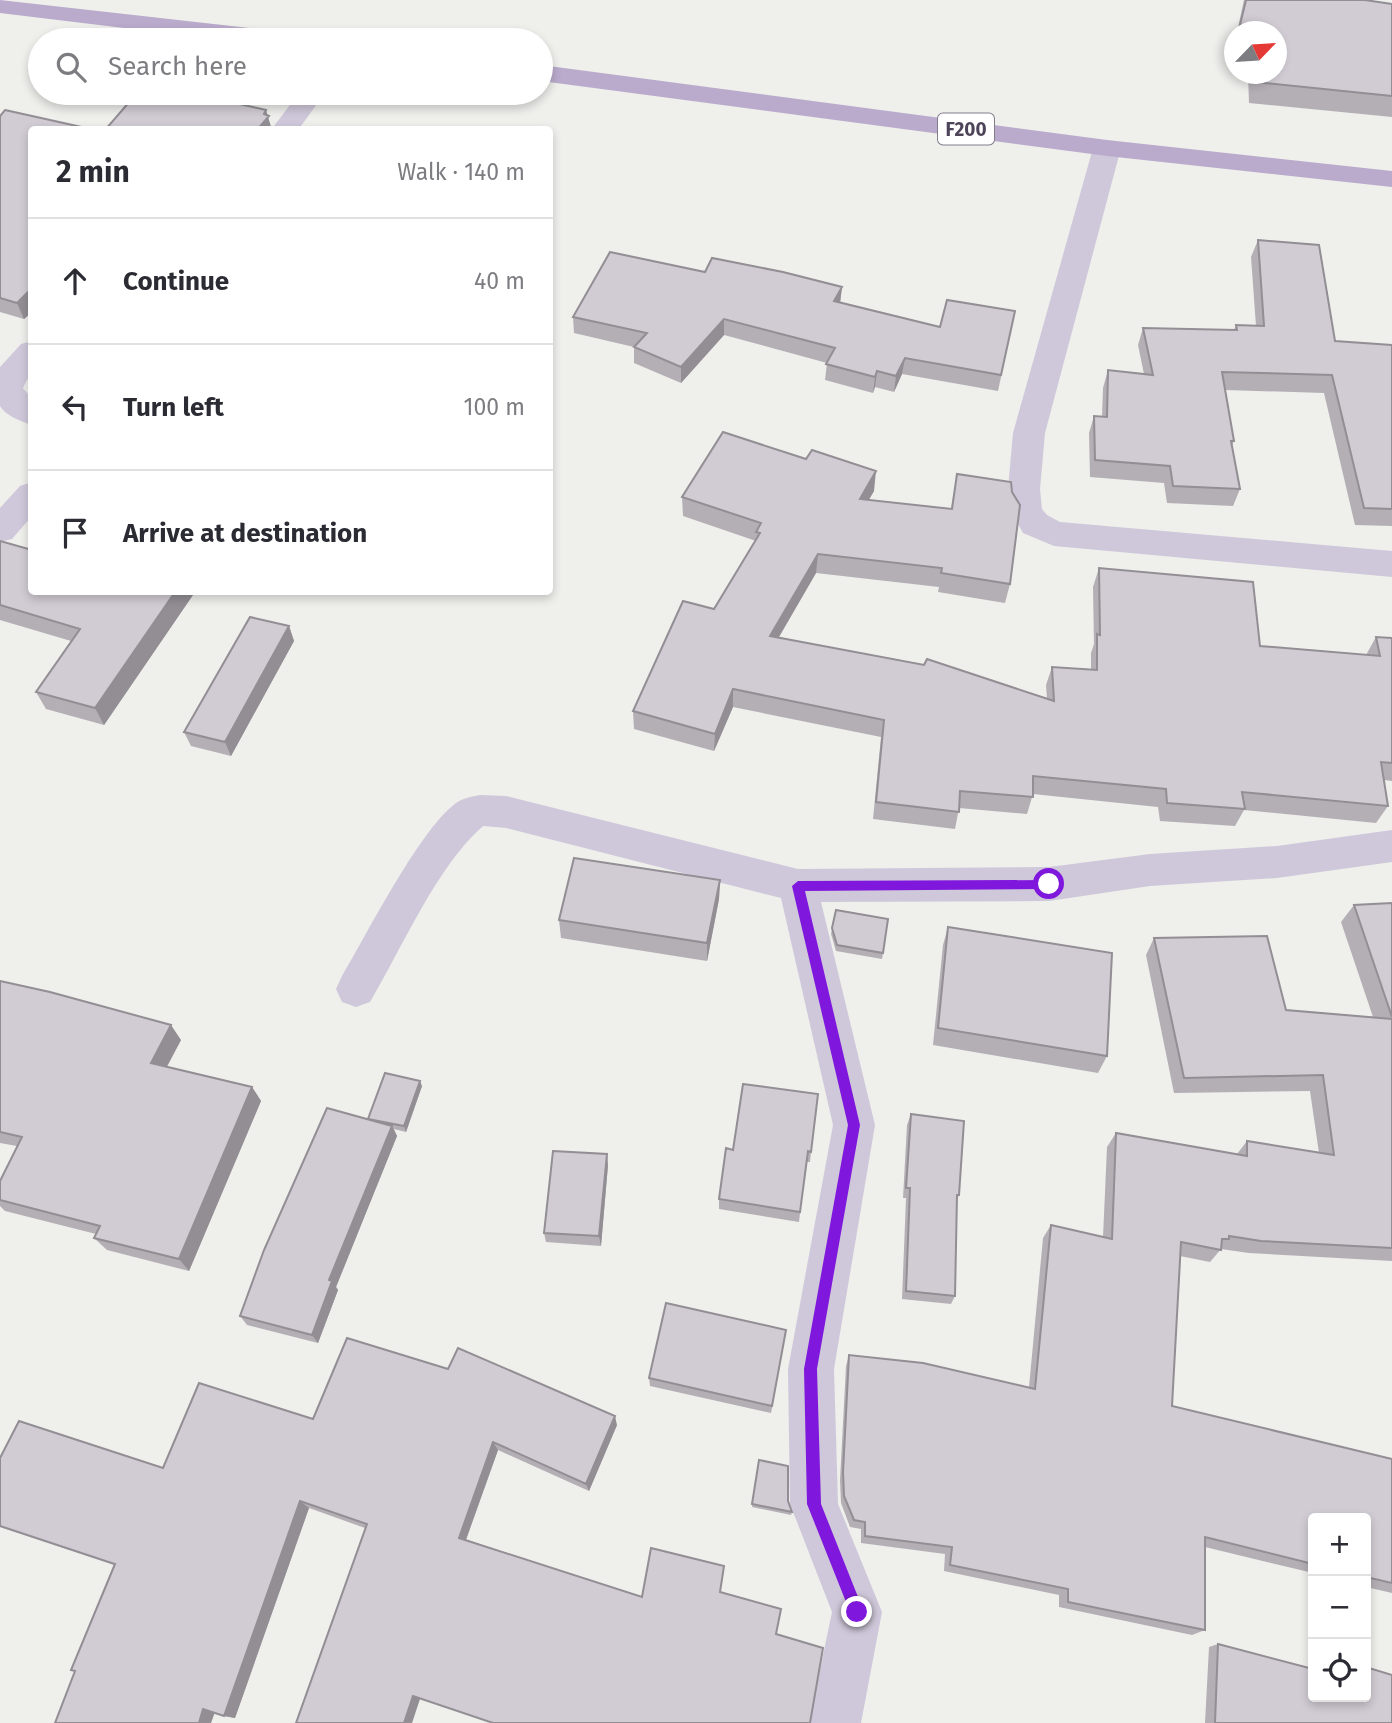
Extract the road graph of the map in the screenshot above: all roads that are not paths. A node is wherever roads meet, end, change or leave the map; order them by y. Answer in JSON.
{"nodes":[{"id":1,"x":0,"y":6,"type":"edge"},
{"id":2,"x":184,"y":28,"type":"edge"},
{"id":3,"x":553,"y":75,"type":"edge"},
{"id":4,"x":303,"y":105,"type":"edge"},
{"id":5,"x":287,"y":126,"type":"edge"},
{"id":6,"x":1107,"y":148,"type":"junction"},
{"id":7,"x":1392,"y":178,"type":"edge"},
{"id":8,"x":28,"y":355,"type":"edge"},
{"id":9,"x":28,"y":412,"type":"edge"},
{"id":10,"x":28,"y":498,"type":"edge"},
{"id":11,"x":0,"y":530,"type":"edge"},
{"id":12,"x":1392,"y":564,"type":"edge"},
{"id":13,"x":1392,"y":846,"type":"edge"},
{"id":14,"x":798,"y":886,"type":"junction"},
{"id":15,"x":356,"y":989,"type":"dead end"},
{"id":16,"x":835,"y":1723,"type":"edge"}],
"edges":[{"from":1,"to":2,"type":"main road"},
{"from":3,"to":6,"type":"main road","number":"F200"},
{"from":4,"to":5,"type":"street"},
{"from":6,"to":7,"type":"main road","number":"F200"},
{"from":6,"to":12,"type":"street"},
{"from":8,"to":9,"type":"street"},
{"from":10,"to":11,"type":"street"},
{"from":13,"to":14,"type":"street"},
{"from":14,"to":15,"type":"street"},
{"from":14,"to":16,"type":"street"}]}
